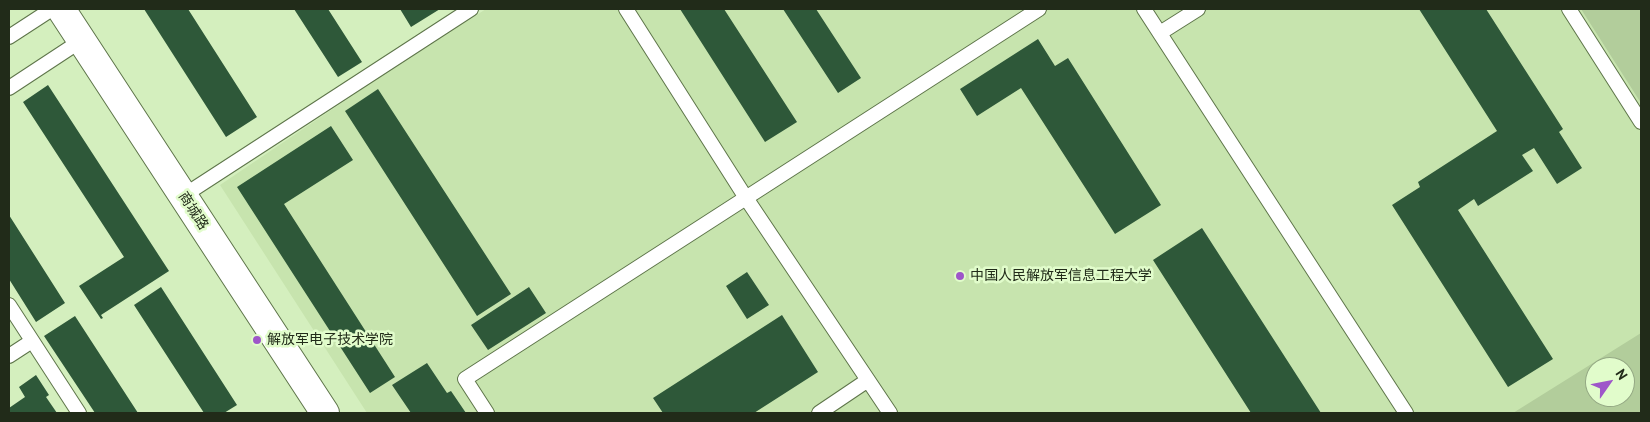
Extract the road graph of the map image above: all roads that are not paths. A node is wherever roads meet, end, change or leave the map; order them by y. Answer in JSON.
{"nodes":[{"id":1,"x":52,"y":9,"type":"edge"},
{"id":2,"x":61,"y":9,"type":"edge"},
{"id":3,"x":471,"y":9,"type":"edge"},
{"id":4,"x":626,"y":9,"type":"edge"},
{"id":5,"x":1039,"y":9,"type":"edge"},
{"id":6,"x":1144,"y":9,"type":"edge"},
{"id":7,"x":1198,"y":9,"type":"edge"},
{"id":8,"x":1569,"y":9,"type":"edge"},
{"id":9,"x":1160,"y":33,"type":"junction"},
{"id":10,"x":9,"y":37,"type":"edge"},
{"id":11,"x":82,"y":40,"type":"junction"},
{"id":12,"x":9,"y":88,"type":"edge"},
{"id":13,"x":1641,"y":122,"type":"edge"},
{"id":14,"x":183,"y":196,"type":"junction"},
{"id":15,"x":746,"y":198,"type":"junction"},
{"id":16,"x":9,"y":305,"type":"edge"},
{"id":17,"x":32,"y":341,"type":"junction"},
{"id":18,"x":9,"y":356,"type":"edge"},
{"id":19,"x":868,"y":380,"type":"junction"},
{"id":20,"x":79,"y":413,"type":"edge"},
{"id":21,"x":325,"y":413,"type":"edge"},
{"id":22,"x":487,"y":413,"type":"edge"},
{"id":23,"x":819,"y":413,"type":"edge"},
{"id":24,"x":890,"y":413,"type":"edge"},
{"id":25,"x":1406,"y":413,"type":"edge"}],
"edges":[{"from":1,"to":10,"type":"lane"},
{"from":2,"to":11,"type":"street","name":"商城路"},
{"from":3,"to":14,"type":"lane"},
{"from":4,"to":15,"type":"lane"},
{"from":5,"to":15,"type":"lane"},
{"from":6,"to":9,"type":"lane"},
{"from":7,"to":9,"type":"lane"},
{"from":8,"to":13,"type":"lane"},
{"from":9,"to":25,"type":"lane"},
{"from":11,"to":12,"type":"lane"},
{"from":11,"to":14,"type":"street","name":"商城路"},
{"from":14,"to":21,"type":"street","name":"商城路"},
{"from":15,"to":19,"type":"lane"},
{"from":15,"to":22,"type":"lane"},
{"from":16,"to":17,"type":"lane"},
{"from":17,"to":18,"type":"lane"},
{"from":17,"to":20,"type":"lane"},
{"from":19,"to":23,"type":"lane"},
{"from":19,"to":24,"type":"lane"}]}
